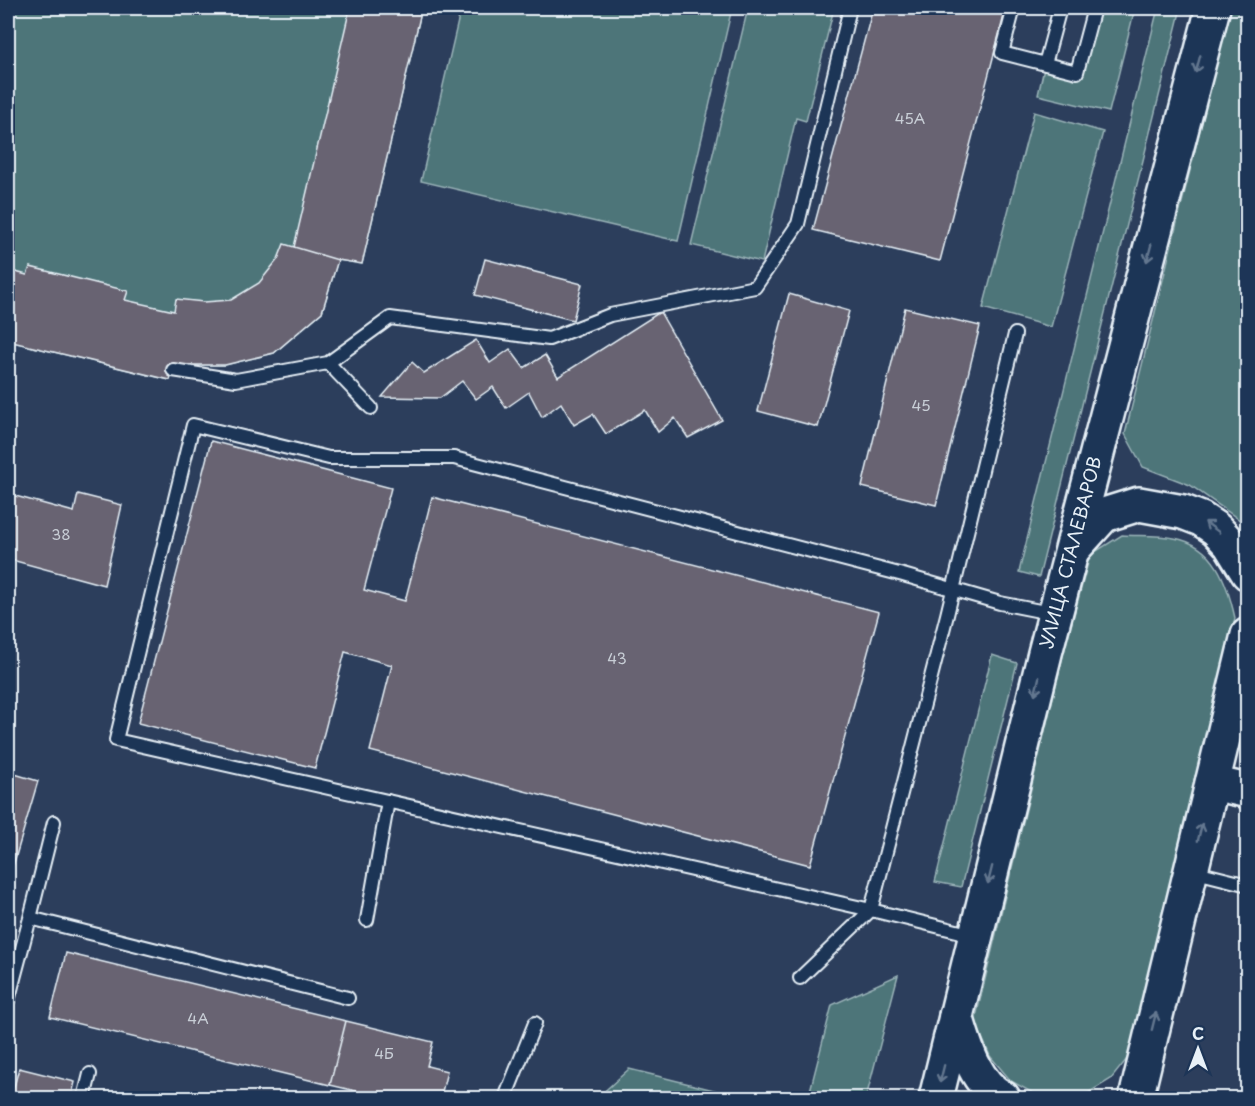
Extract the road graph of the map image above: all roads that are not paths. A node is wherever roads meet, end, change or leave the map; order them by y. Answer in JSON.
{"nodes":[{"id":1,"x":850,"y":8,"type":"edge"},
{"id":2,"x":1014,"y":8,"type":"edge"},
{"id":3,"x":1060,"y":8,"type":"edge"},
{"id":4,"x":1094,"y":8,"type":"edge"},
{"id":5,"x":1213,"y":8,"type":"edge"},
{"id":6,"x":1046,"y":64,"type":"junction"},
{"id":7,"x":1015,"y":334,"type":"dead end"},
{"id":8,"x":328,"y":363,"type":"junction"},
{"id":9,"x":173,"y":370,"type":"dead end"},
{"id":10,"x":371,"y":408,"type":"dead end"},
{"id":11,"x":1073,"y":548,"type":"junction"},
{"id":12,"x":1248,"y":573,"type":"edge"},
{"id":13,"x":954,"y":589,"type":"junction"},
{"id":14,"x":1056,"y":614,"type":"junction"},
{"id":15,"x":1248,"y":635,"type":"edge"},
{"id":16,"x":1212,"y":783,"type":"junction"},
{"id":17,"x":1248,"y":791,"type":"edge"},
{"id":18,"x":388,"y":801,"type":"junction"},
{"id":19,"x":54,"y":822,"type":"dead end"},
{"id":20,"x":1190,"y":871,"type":"junction"},
{"id":21,"x":1248,"y":885,"type":"edge"},
{"id":22,"x":871,"y":910,"type":"junction"},
{"id":23,"x":30,"y":918,"type":"junction"},
{"id":24,"x":367,"y":920,"type":"dead end"},
{"id":25,"x":975,"y":936,"type":"junction"},
{"id":26,"x":800,"y":978,"type":"dead end"},
{"id":27,"x":348,"y":998,"type":"dead end"},
{"id":28,"x":8,"y":1001,"type":"edge"},
{"id":29,"x":956,"y":1016,"type":"junction"},
{"id":30,"x":535,"y":1023,"type":"dead end"},
{"id":31,"x":1145,"y":1059,"type":"junction"},
{"id":32,"x":90,"y":1074,"type":"dead end"},
{"id":33,"x":84,"y":1098,"type":"edge"},
{"id":34,"x":505,"y":1098,"type":"edge"},
{"id":35,"x":936,"y":1098,"type":"edge"},
{"id":36,"x":1003,"y":1098,"type":"edge"},
{"id":37,"x":1118,"y":1098,"type":"edge"},
{"id":38,"x":1136,"y":1098,"type":"edge"}],
"edges":[{"from":1,"to":8,"type":"lane"},
{"from":2,"to":6,"type":"lane"},
{"from":3,"to":6,"type":"lane"},
{"from":4,"to":6,"type":"lane"},
{"from":5,"to":11,"type":"main road","name":"УЛИЦА СТАЛЕВАРОВ","one_way":true},
{"from":7,"to":13,"type":"lane"},
{"from":8,"to":9,"type":"lane"},
{"from":8,"to":10,"type":"lane"},
{"from":12,"to":11,"type":"main road","one_way":true},
{"from":11,"to":14,"type":"main road","name":"УЛИЦА СТАЛЕВАРОВ"},
{"from":13,"to":14,"type":"lane"},
{"from":13,"to":18,"type":"lane"},
{"from":13,"to":22,"type":"lane"},
{"from":14,"to":25,"type":"main road","name":"УЛИЦА СТАЛЕВАРОВ","one_way":true},
{"from":15,"to":16,"type":"main road"},
{"from":16,"to":17,"type":"main road"},
{"from":20,"to":16,"type":"main road","one_way":true},
{"from":18,"to":22,"type":"lane"},
{"from":18,"to":24,"type":"lane"},
{"from":19,"to":23,"type":"lane"},
{"from":20,"to":21,"type":"lane"},
{"from":31,"to":20,"type":"main road","one_way":true},
{"from":22,"to":25,"type":"lane"},
{"from":22,"to":26,"type":"lane"},
{"from":23,"to":27,"type":"lane"},
{"from":23,"to":28,"type":"lane"},
{"from":25,"to":29,"type":"main road","name":"УЛИЦА СТАЛЕВАРОВ"},
{"from":29,"to":35,"type":"main road","name":"УЛИЦА СТАЛЕВАРОВ","one_way":true},
{"from":29,"to":36,"type":"main road"},
{"from":30,"to":34,"type":"lane"},
{"from":31,"to":37,"type":"main road"},
{"from":31,"to":38,"type":"main road"},
{"from":32,"to":33,"type":"lane"}]}
